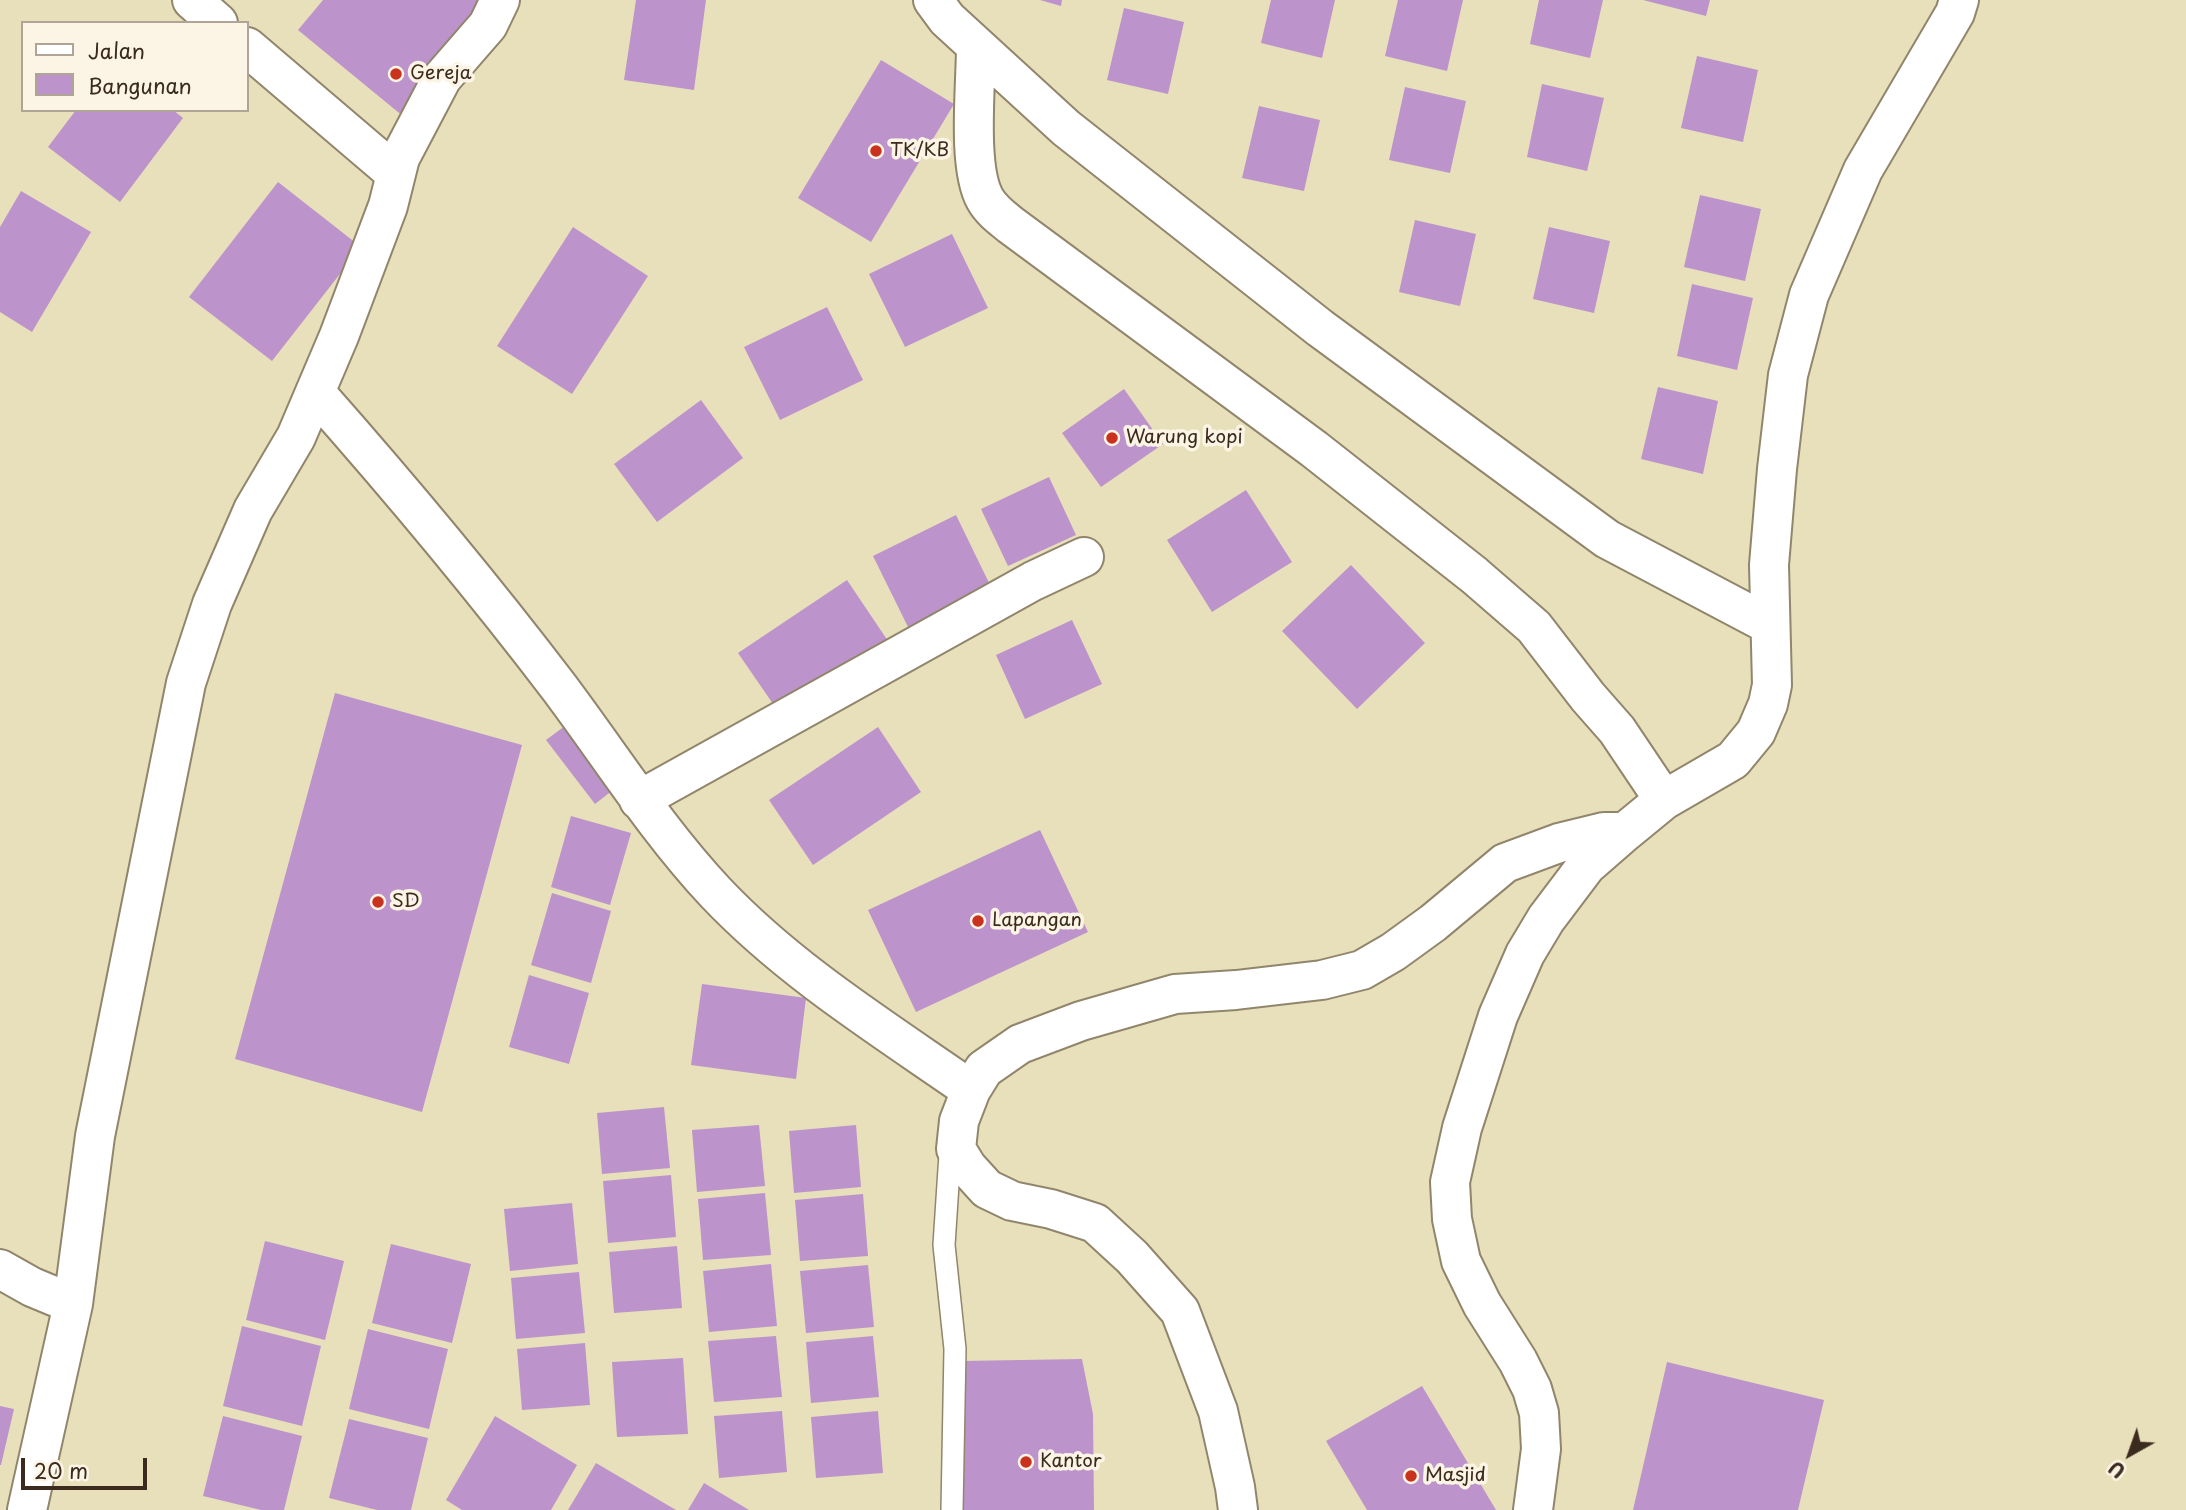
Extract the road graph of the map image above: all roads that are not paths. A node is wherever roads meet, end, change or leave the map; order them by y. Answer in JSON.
{"nodes":[{"id":1,"x":192,"y":0,"type":"edge"},
{"id":2,"x":500,"y":0,"type":"edge"},
{"id":3,"x":933,"y":0,"type":"edge"},
{"id":4,"x":1959,"y":0,"type":"edge"},
{"id":5,"x":217,"y":21,"type":"edge"},
{"id":6,"x":976,"y":46,"type":"junction"},
{"id":7,"x":248,"y":48,"type":"edge"},
{"id":8,"x":396,"y":174,"type":"junction"},
{"id":9,"x":315,"y":392,"type":"junction"},
{"id":10,"x":1084,"y":557,"type":"dead end"},
{"id":11,"x":1770,"y":625,"type":"junction"},
{"id":12,"x":639,"y":800,"type":"junction"},
{"id":13,"x":1664,"y":800,"type":"junction"},
{"id":14,"x":1625,"y":832,"type":"junction"},
{"id":15,"x":971,"y":1090,"type":"junction"},
{"id":16,"x":956,"y":1149,"type":"junction"},
{"id":17,"x":0,"y":1269,"type":"edge"},
{"id":18,"x":73,"y":1304,"type":"junction"},
{"id":19,"x":27,"y":1510,"type":"edge"},
{"id":20,"x":952,"y":1510,"type":"edge"},
{"id":21,"x":1238,"y":1510,"type":"edge"},
{"id":22,"x":1533,"y":1510,"type":"edge"}],
"edges":[{"from":1,"to":5,"type":"street"},
{"from":2,"to":8,"type":"street"},
{"from":3,"to":6,"type":"street"},
{"from":4,"to":11,"type":"street"},
{"from":6,"to":11,"type":"street"},
{"from":6,"to":13,"type":"street"},
{"from":7,"to":8,"type":"street"},
{"from":8,"to":9,"type":"street"},
{"from":9,"to":12,"type":"street"},
{"from":9,"to":18,"type":"street"},
{"from":10,"to":12,"type":"street"},
{"from":11,"to":13,"type":"street"},
{"from":12,"to":15,"type":"street"},
{"from":13,"to":14,"type":"street"},
{"from":14,"to":15,"type":"street"},
{"from":14,"to":22,"type":"street"},
{"from":15,"to":16,"type":"street"},
{"from":16,"to":20,"type":"lane"},
{"from":16,"to":21,"type":"street"},
{"from":17,"to":18,"type":"street"},
{"from":18,"to":19,"type":"street"}]}
